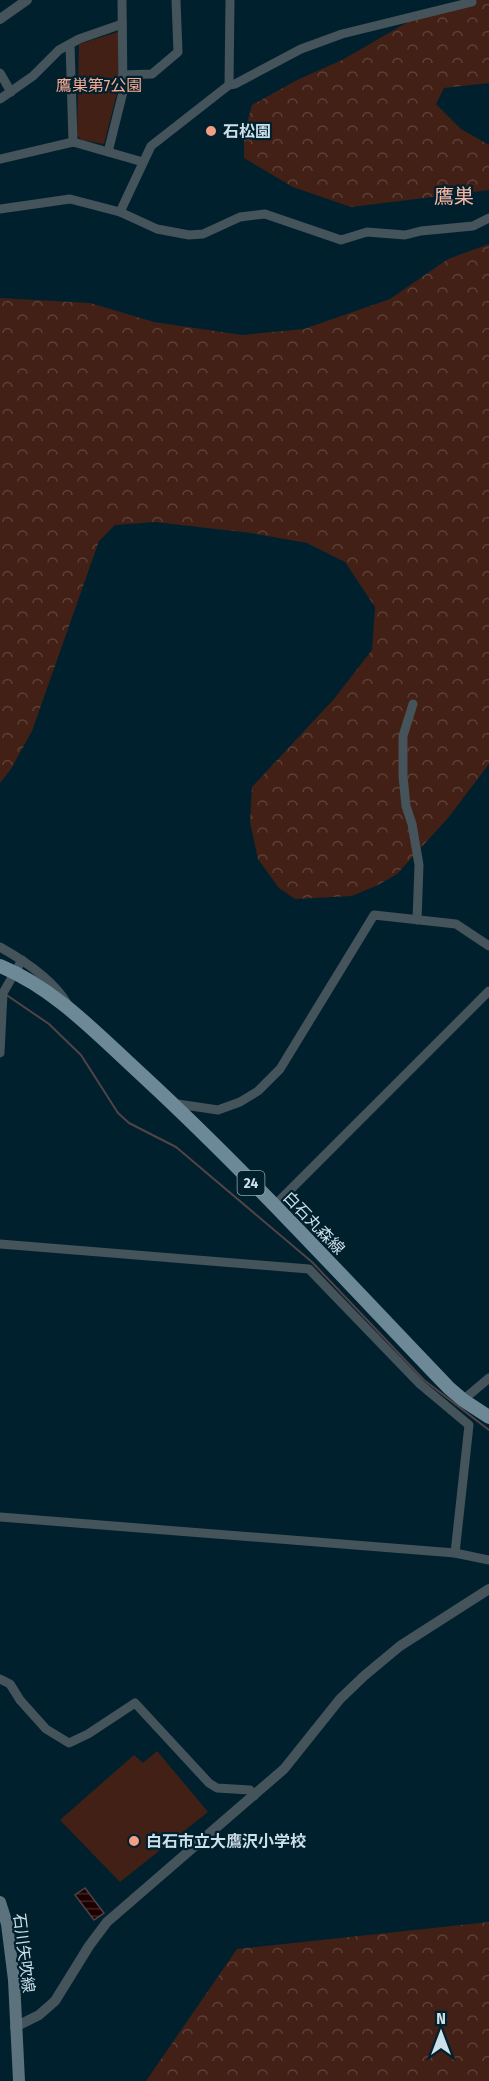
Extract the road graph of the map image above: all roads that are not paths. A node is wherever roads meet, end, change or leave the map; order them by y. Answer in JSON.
{"nodes":[{"id":1,"x":27,"y":0,"type":"edge"},
{"id":2,"x":122,"y":0,"type":"edge"},
{"id":3,"x":176,"y":0,"type":"edge"},
{"id":4,"x":230,"y":0,"type":"edge"},
{"id":5,"x":472,"y":2,"type":"dead end"},
{"id":6,"x":0,"y":19,"type":"edge"},
{"id":7,"x":122,"y":24,"type":"junction"},
{"id":8,"x":70,"y":44,"type":"junction"},
{"id":9,"x":0,"y":73,"type":"edge"},
{"id":10,"x":123,"y":75,"type":"junction"},
{"id":11,"x":229,"y":85,"type":"junction"},
{"id":12,"x":12,"y":92,"type":"junction"},
{"id":13,"x":0,"y":99,"type":"edge"},
{"id":14,"x":73,"y":142,"type":"junction"},
{"id":15,"x":108,"y":152,"type":"junction"},
{"id":16,"x":0,"y":159,"type":"edge"},
{"id":17,"x":143,"y":162,"type":"junction"},
{"id":18,"x":0,"y":209,"type":"edge"},
{"id":19,"x":120,"y":212,"type":"junction"},
{"id":20,"x":489,"y":218,"type":"edge"},
{"id":21,"x":413,"y":704,"type":"dead end"},
{"id":22,"x":417,"y":920,"type":"junction"},
{"id":23,"x":489,"y":946,"type":"edge"},
{"id":24,"x":0,"y":947,"type":"edge"},
{"id":25,"x":0,"y":966,"type":"edge"},
{"id":26,"x":19,"y":966,"type":"junction"},
{"id":27,"x":489,"y":991,"type":"edge"},
{"id":28,"x":0,"y":1053,"type":"edge"},
{"id":29,"x":171,"y":1103,"type":"junction"},
{"id":30,"x":274,"y":1206,"type":"junction"},
{"id":31,"x":0,"y":1244,"type":"edge"},
{"id":32,"x":489,"y":1378,"type":"edge"},
{"id":33,"x":463,"y":1400,"type":"junction"},
{"id":34,"x":489,"y":1417,"type":"edge"},
{"id":35,"x":0,"y":1517,"type":"edge"},
{"id":36,"x":454,"y":1554,"type":"junction"},
{"id":37,"x":489,"y":1560,"type":"edge"},
{"id":38,"x":489,"y":1589,"type":"edge"},
{"id":39,"x":0,"y":1679,"type":"edge"},
{"id":40,"x":254,"y":1796,"type":"junction"},
{"id":41,"x":0,"y":1902,"type":"edge"},
{"id":42,"x":4,"y":1929,"type":"edge"},
{"id":43,"x":15,"y":2026,"type":"junction"},
{"id":44,"x":19,"y":2081,"type":"edge"}],
"edges":[{"from":1,"to":6,"type":"street"},
{"from":2,"to":7,"type":"street"},
{"from":3,"to":10,"type":"street"},
{"from":4,"to":11,"type":"street"},
{"from":5,"to":11,"type":"street"},
{"from":7,"to":8,"type":"street"},
{"from":7,"to":10,"type":"street"},
{"from":8,"to":12,"type":"street"},
{"from":8,"to":14,"type":"street"},
{"from":9,"to":12,"type":"street"},
{"from":10,"to":15,"type":"street"},
{"from":11,"to":17,"type":"street"},
{"from":12,"to":13,"type":"street"},
{"from":14,"to":15,"type":"street"},
{"from":14,"to":16,"type":"street"},
{"from":15,"to":17,"type":"street"},
{"from":17,"to":19,"type":"street"},
{"from":18,"to":19,"type":"street"},
{"from":19,"to":20,"type":"street"},
{"from":21,"to":22,"type":"street"},
{"from":22,"to":23,"type":"street"},
{"from":22,"to":29,"type":"street"},
{"from":24,"to":26,"type":"street"},
{"from":25,"to":26,"type":"main road","name":"白石丸森線","number":"24"},
{"from":26,"to":28,"type":"street"},
{"from":26,"to":29,"type":"main road","name":"白石丸森線","number":"24"},
{"from":27,"to":30,"type":"street"},
{"from":29,"to":30,"type":"main road","name":"白石丸森線","number":"24"},
{"from":30,"to":33,"type":"main road","name":"白石丸森線","number":"24"},
{"from":31,"to":36,"type":"street"},
{"from":32,"to":33,"type":"street"},
{"from":33,"to":34,"type":"main road","name":"白石丸森線","number":"24"},
{"from":35,"to":36,"type":"street"},
{"from":36,"to":37,"type":"street"},
{"from":38,"to":40,"type":"street"},
{"from":39,"to":40,"type":"street"},
{"from":40,"to":43,"type":"street"},
{"from":41,"to":42,"type":"main road","name":"石川矢吹線"},
{"from":42,"to":43,"type":"main road","name":"石川矢吹線"},
{"from":43,"to":44,"type":"main road","name":"石川矢吹線"}]}
